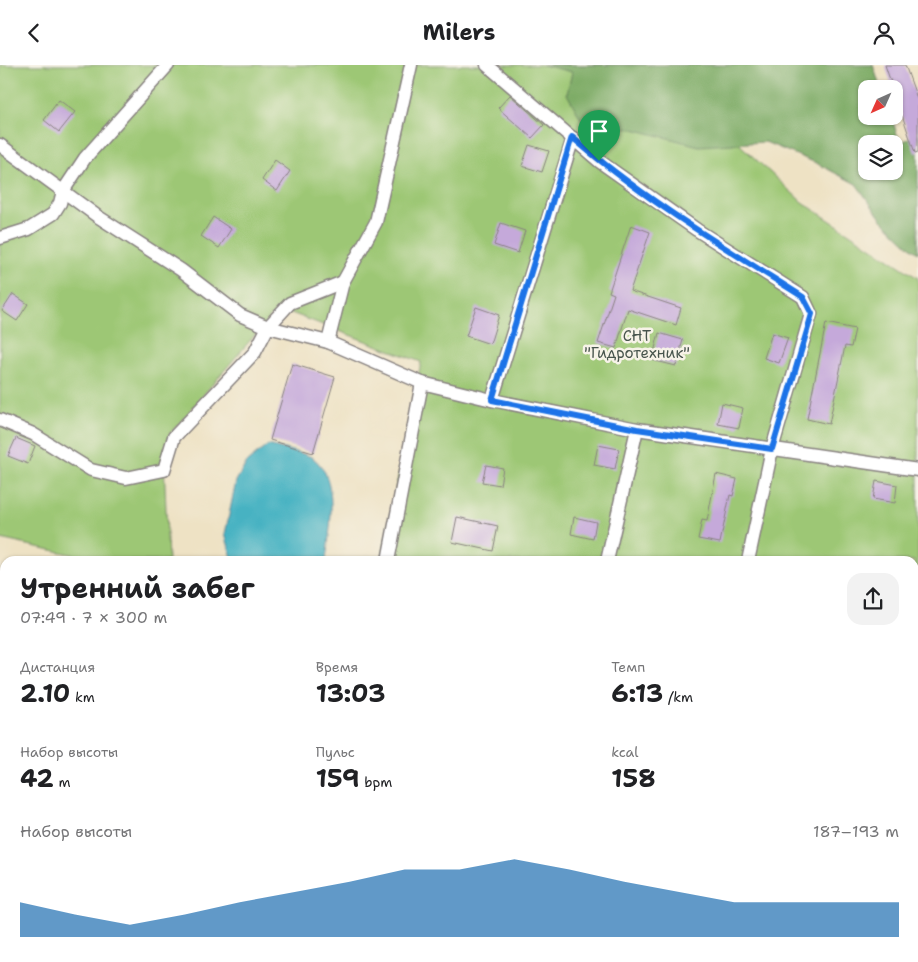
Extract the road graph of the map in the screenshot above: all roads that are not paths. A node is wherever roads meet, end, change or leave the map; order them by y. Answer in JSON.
{"nodes":[{"id":1,"x":168,"y":65,"type":"edge"},
{"id":2,"x":410,"y":65,"type":"edge"},
{"id":3,"x":487,"y":65,"type":"edge"},
{"id":4,"x":572,"y":137,"type":"junction"},
{"id":5,"x":0,"y":145,"type":"edge"},
{"id":6,"x":63,"y":191,"type":"junction"},
{"id":7,"x":0,"y":238,"type":"edge"},
{"id":8,"x":343,"y":282,"type":"junction"},
{"id":9,"x":268,"y":327,"type":"junction"},
{"id":10,"x":328,"y":342,"type":"junction"},
{"id":11,"x":422,"y":383,"type":"junction"},
{"id":12,"x":492,"y":400,"type":"junction"},
{"id":13,"x":0,"y":420,"type":"edge"},
{"id":14,"x":637,"y":429,"type":"junction"},
{"id":15,"x":772,"y":449,"type":"junction"},
{"id":16,"x":918,"y":470,"type":"edge"},
{"id":17,"x":389,"y":556,"type":"edge"},
{"id":18,"x":608,"y":556,"type":"edge"},
{"id":19,"x":749,"y":556,"type":"edge"}],
"edges":[{"from":1,"to":6,"type":"lane"},
{"from":2,"to":8,"type":"lane"},
{"from":3,"to":4,"type":"lane"},
{"from":4,"to":12,"type":"lane"},
{"from":4,"to":15,"type":"lane"},
{"from":5,"to":6,"type":"lane"},
{"from":6,"to":7,"type":"lane"},
{"from":6,"to":9,"type":"lane"},
{"from":8,"to":9,"type":"lane"},
{"from":8,"to":10,"type":"lane"},
{"from":9,"to":10,"type":"lane"},
{"from":9,"to":13,"type":"lane"},
{"from":10,"to":11,"type":"lane"},
{"from":11,"to":12,"type":"lane"},
{"from":11,"to":17,"type":"lane"},
{"from":12,"to":14,"type":"lane"},
{"from":14,"to":15,"type":"lane"},
{"from":14,"to":18,"type":"lane"},
{"from":15,"to":16,"type":"lane"},
{"from":15,"to":19,"type":"lane"}]}
